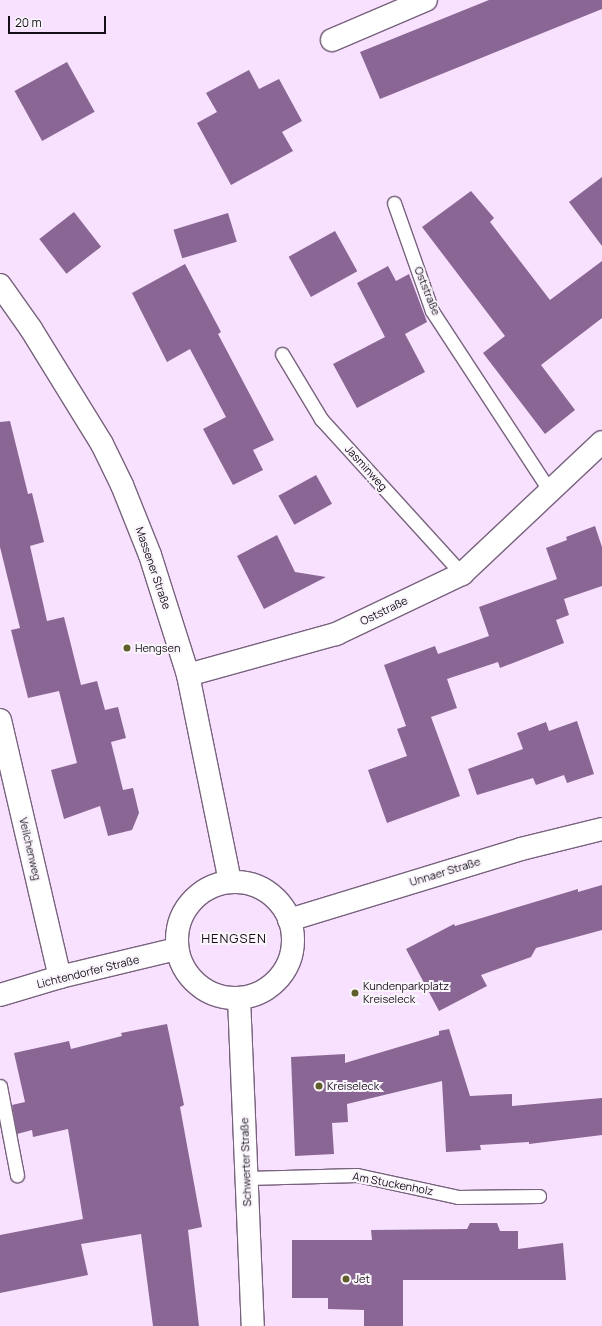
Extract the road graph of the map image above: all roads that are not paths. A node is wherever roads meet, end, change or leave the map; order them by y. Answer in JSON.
{"nodes":[{"id":1,"x":426,"y":0,"type":"edge"},
{"id":2,"x":332,"y":40,"type":"dead end"},
{"id":3,"x":394,"y":203,"type":"dead end"},
{"id":4,"x":0,"y":285,"type":"edge"},
{"id":5,"x":282,"y":354,"type":"dead end"},
{"id":6,"x":602,"y":442,"type":"edge"},
{"id":7,"x":551,"y":493,"type":"junction"},
{"id":8,"x":462,"y":574,"type":"junction"},
{"id":9,"x":188,"y":676,"type":"junction"},
{"id":10,"x":0,"y":720,"type":"edge"},
{"id":11,"x":602,"y":829,"type":"edge"},
{"id":12,"x":230,"y":882,"type":"junction"},
{"id":13,"x":289,"y":920,"type":"junction"},
{"id":14,"x":177,"y":949,"type":"junction"},
{"id":15,"x":60,"y":977,"type":"junction"},
{"id":16,"x":0,"y":995,"type":"edge"},
{"id":17,"x":239,"y":998,"type":"junction"},
{"id":18,"x":0,"y":1086,"type":"edge"},
{"id":19,"x":17,"y":1175,"type":"dead end"},
{"id":20,"x":247,"y":1178,"type":"junction"},
{"id":21,"x":539,"y":1196,"type":"dead end"},
{"id":22,"x":253,"y":1326,"type":"edge"}],
"edges":[{"from":1,"to":2,"type":"main road"},
{"from":3,"to":7,"type":"lane","name":"Oststraße"},
{"from":4,"to":9,"type":"main road","name":"Massener Straße"},
{"from":5,"to":8,"type":"lane","name":"Jasminweg"},
{"from":6,"to":7,"type":"main road","name":"Oststraße"},
{"from":7,"to":8,"type":"main road","name":"Oststraße"},
{"from":8,"to":9,"type":"main road","name":"Oststraße"},
{"from":9,"to":12,"type":"main road","name":"Massener Straße"},
{"from":10,"to":15,"type":"main road","name":"Veilchenweg"},
{"from":11,"to":13,"type":"main road","name":"Unnaer Straße"},
{"from":12,"to":13,"type":"main road"},
{"from":12,"to":14,"type":"main road"},
{"from":13,"to":17,"type":"main road"},
{"from":14,"to":15,"type":"main road","name":"Lichtendorfer Straße"},
{"from":14,"to":17,"type":"main road"},
{"from":15,"to":16,"type":"main road","name":"Lichtendorfer Straße"},
{"from":17,"to":20,"type":"main road","name":"Schwerter Straße"},
{"from":18,"to":19,"type":"lane"},
{"from":20,"to":21,"type":"lane","name":"Am Stuckenholz"},
{"from":20,"to":22,"type":"main road","name":"Schwerter Straße"}]}
